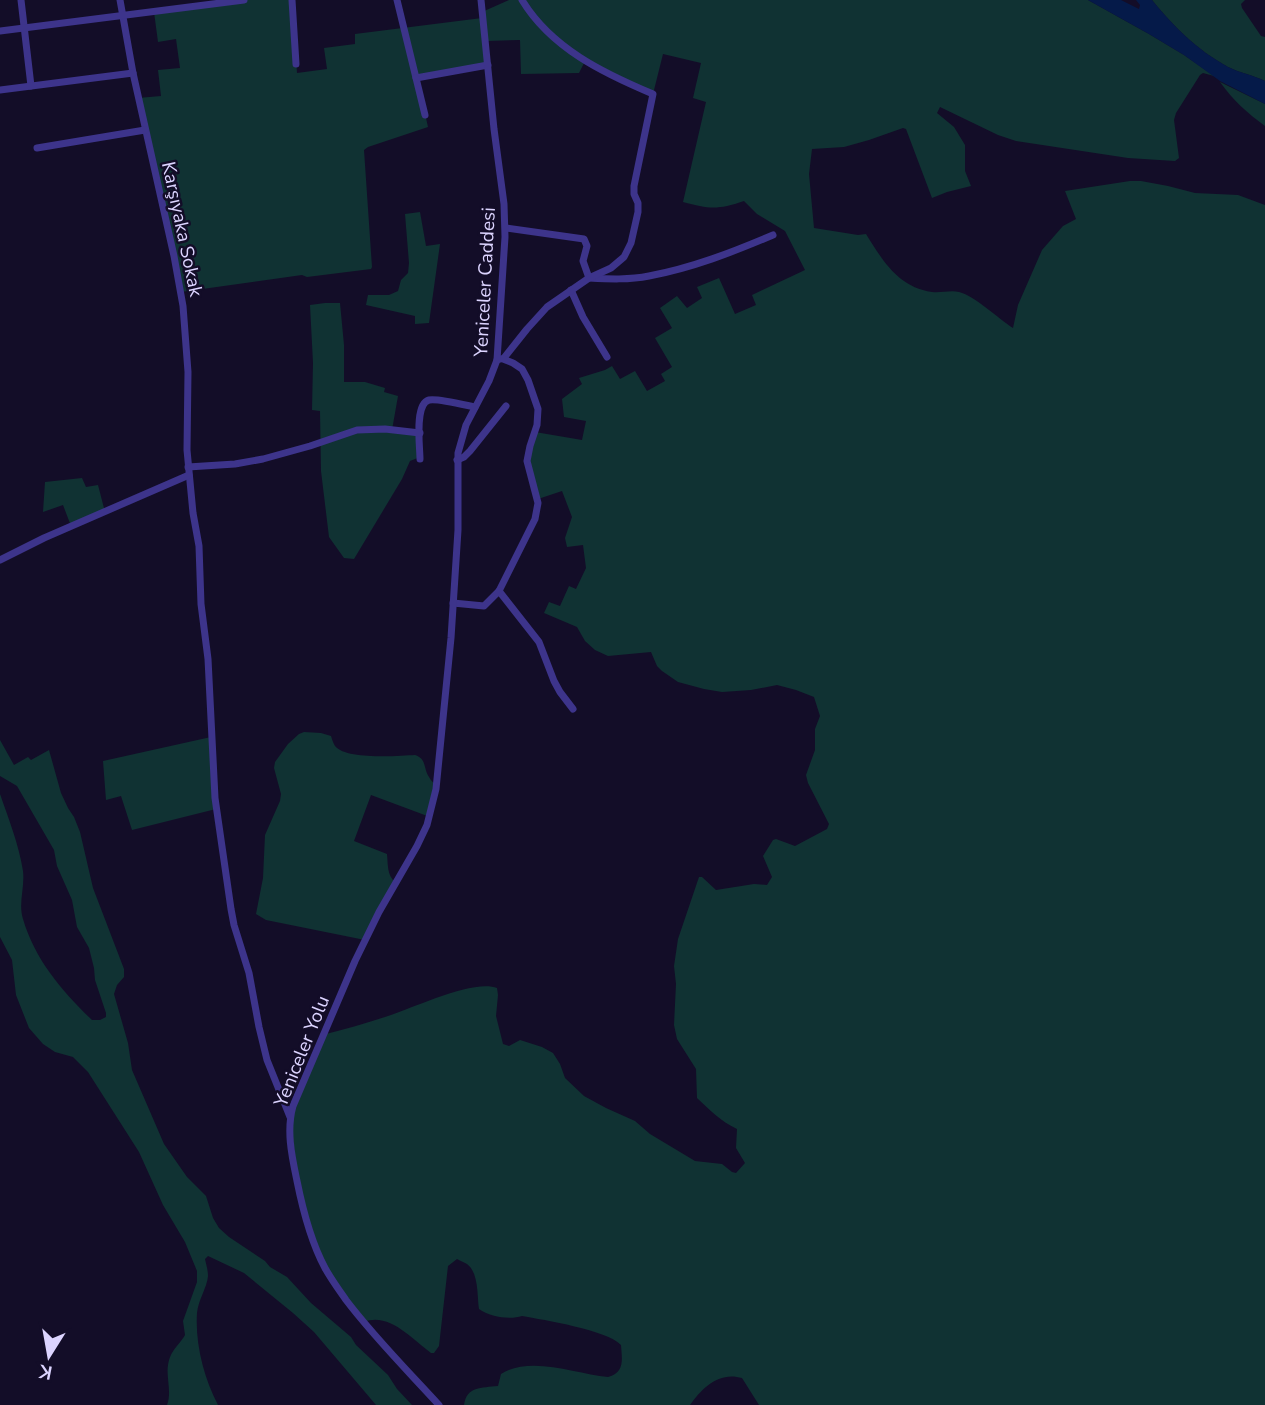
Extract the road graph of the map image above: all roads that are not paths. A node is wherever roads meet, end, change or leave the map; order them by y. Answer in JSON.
{"nodes":[{"id":1,"x":20,"y":0,"type":"edge"},
{"id":2,"x":120,"y":0,"type":"edge"},
{"id":3,"x":244,"y":0,"type":"edge"},
{"id":4,"x":292,"y":0,"type":"edge"},
{"id":5,"x":397,"y":0,"type":"edge"},
{"id":6,"x":481,"y":0,"type":"edge"},
{"id":7,"x":522,"y":0,"type":"edge"},
{"id":8,"x":181,"y":4,"type":"edge"},
{"id":9,"x":122,"y":16,"type":"junction"},
{"id":10,"x":24,"y":28,"type":"junction"},
{"id":11,"x":0,"y":31,"type":"edge"},
{"id":12,"x":296,"y":64,"type":"dead end"},
{"id":13,"x":488,"y":65,"type":"junction"},
{"id":14,"x":133,"y":73,"type":"junction"},
{"id":15,"x":416,"y":78,"type":"junction"},
{"id":16,"x":31,"y":86,"type":"junction"},
{"id":17,"x":0,"y":90,"type":"edge"},
{"id":18,"x":425,"y":115,"type":"dead end"},
{"id":19,"x":145,"y":130,"type":"junction"},
{"id":20,"x":37,"y":148,"type":"dead end"},
{"id":21,"x":506,"y":228,"type":"junction"},
{"id":22,"x":773,"y":235,"type":"dead end"},
{"id":23,"x":589,"y":278,"type":"junction"},
{"id":24,"x":571,"y":290,"type":"junction"},
{"id":25,"x":607,"y":357,"type":"dead end"},
{"id":26,"x":500,"y":359,"type":"junction"},
{"id":27,"x":506,"y":406,"type":"dead end"},
{"id":28,"x":474,"y":407,"type":"junction"},
{"id":29,"x":420,"y":433,"type":"junction"},
{"id":30,"x":420,"y":459,"type":"dead end"},
{"id":31,"x":457,"y":460,"type":"junction"},
{"id":32,"x":189,"y":471,"type":"junction"},
{"id":33,"x":0,"y":560,"type":"edge"},
{"id":34,"x":499,"y":590,"type":"junction"},
{"id":35,"x":453,"y":603,"type":"junction"},
{"id":36,"x":573,"y":709,"type":"dead end"},
{"id":37,"x":442,"y":726,"type":"joint"},
{"id":38,"x":290,"y":1117,"type":"junction"},
{"id":39,"x":439,"y":1405,"type":"edge"}],
"edges":[{"from":1,"to":10,"type":"street"},
{"from":2,"to":9,"type":"street","name":"Karşıyaka Sokak"},
{"from":3,"to":8,"type":"street"},
{"from":4,"to":12,"type":"street"},
{"from":5,"to":15,"type":"street"},
{"from":6,"to":13,"type":"street","name":"Yeniceler Caddesi"},
{"from":7,"to":23,"type":"street"},
{"from":8,"to":9,"type":"street"},
{"from":9,"to":10,"type":"street"},
{"from":9,"to":14,"type":"street","name":"Karşıyaka Sokak"},
{"from":10,"to":11,"type":"street"},
{"from":10,"to":16,"type":"street"},
{"from":13,"to":15,"type":"street"},
{"from":13,"to":21,"type":"street","name":"Yeniceler Caddesi"},
{"from":14,"to":16,"type":"street"},
{"from":14,"to":19,"type":"street","name":"Karşıyaka Sokak"},
{"from":15,"to":18,"type":"street"},
{"from":16,"to":17,"type":"street"},
{"from":19,"to":20,"type":"street"},
{"from":19,"to":32,"type":"street","name":"Karşıyaka Sokak"},
{"from":21,"to":23,"type":"street"},
{"from":21,"to":26,"type":"street","name":"Yeniceler Caddesi"},
{"from":22,"to":23,"type":"street"},
{"from":23,"to":24,"type":"street"},
{"from":24,"to":25,"type":"street"},
{"from":24,"to":26,"type":"street"},
{"from":26,"to":28,"type":"street","name":"Yeniceler Caddesi"},
{"from":26,"to":34,"type":"street"},
{"from":27,"to":31,"type":"street"},
{"from":28,"to":29,"type":"street"},
{"from":28,"to":31,"type":"street","name":"Yeniceler Caddesi"},
{"from":29,"to":30,"type":"street"},
{"from":29,"to":32,"type":"street"},
{"from":31,"to":35,"type":"street","name":"Yeniceler Caddesi"},
{"from":32,"to":33,"type":"street"},
{"from":32,"to":38,"type":"street","name":"Karşıyaka Sokak"},
{"from":34,"to":35,"type":"street"},
{"from":34,"to":36,"type":"street"},
{"from":35,"to":37,"type":"street","name":"Yeniceler Caddesi"},
{"from":37,"to":38,"type":"street","name":"Yeniceler Yolu"},
{"from":38,"to":39,"type":"street","name":"Yeniceler Yolu"}]}
